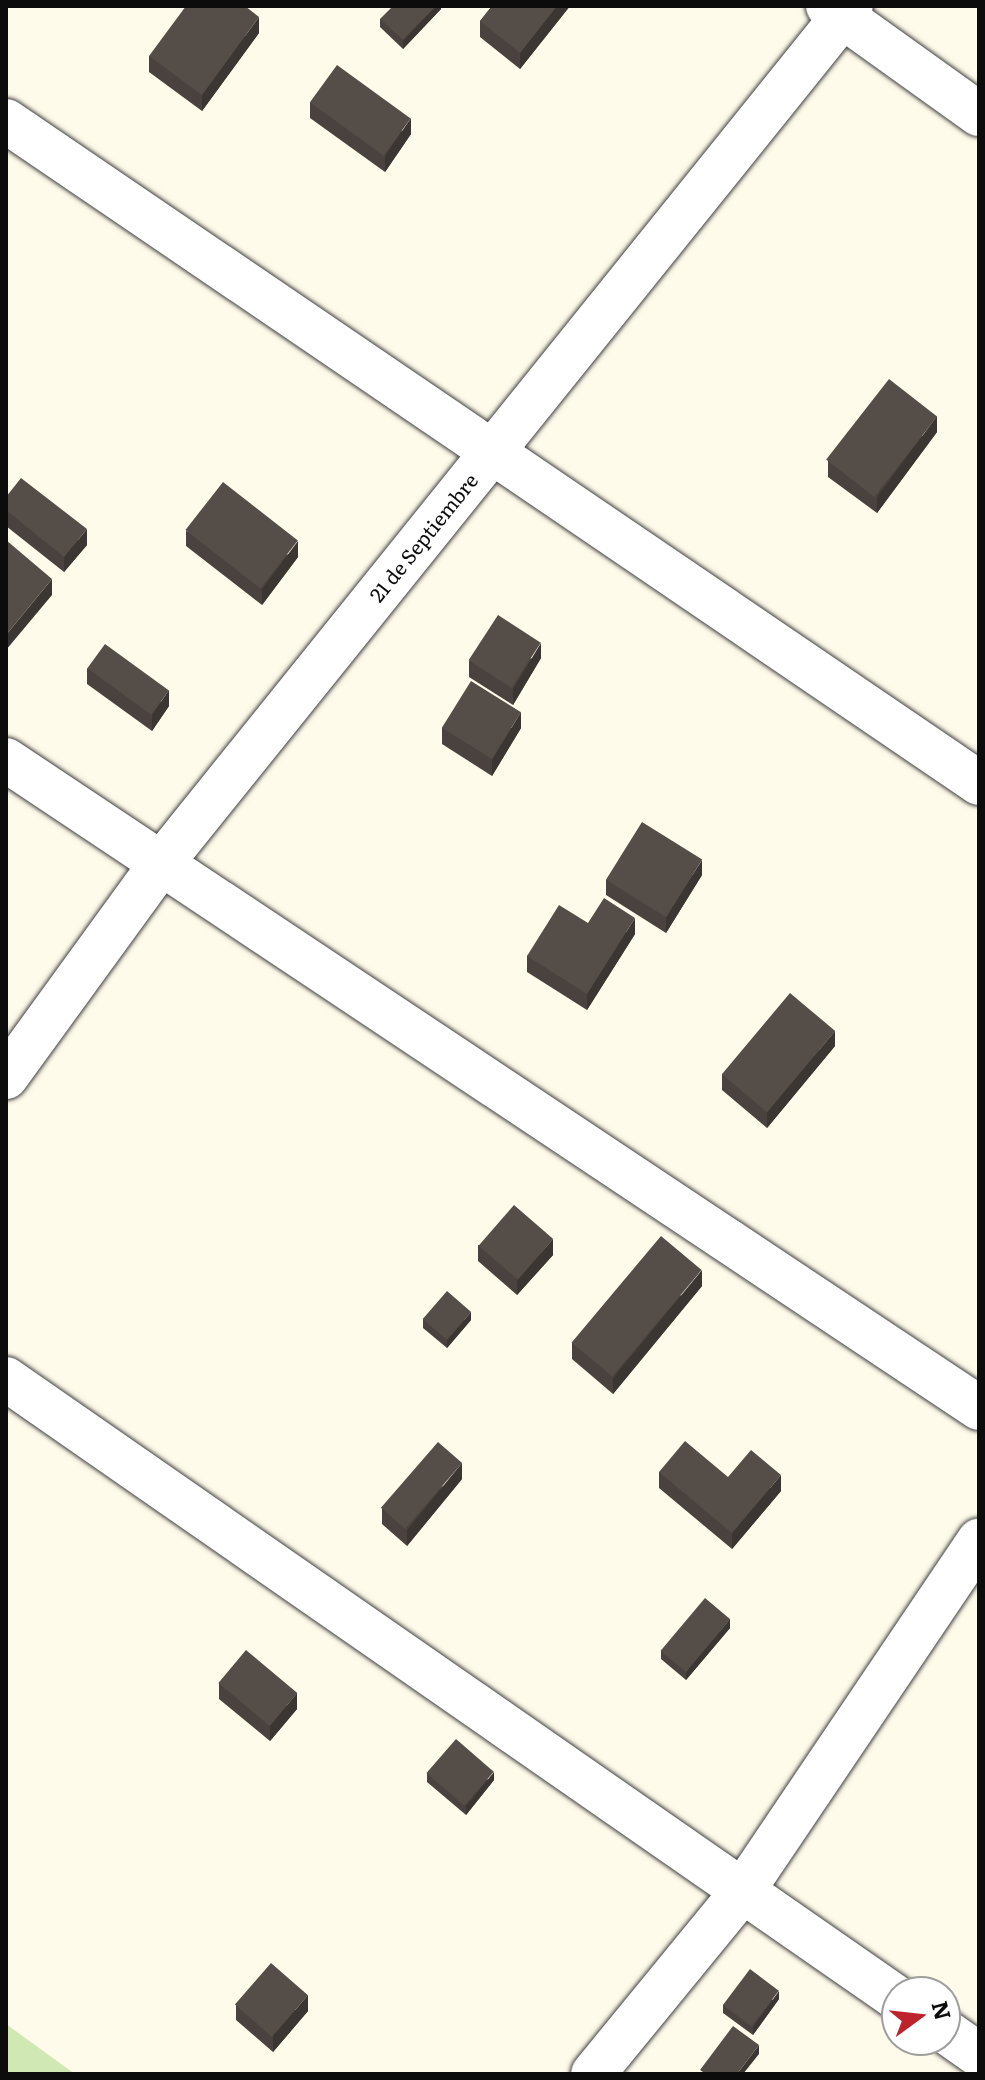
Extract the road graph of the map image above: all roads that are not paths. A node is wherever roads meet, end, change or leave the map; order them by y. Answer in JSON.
{"nodes":[{"id":1,"x":841,"y":9,"type":"edge"},
{"id":2,"x":979,"y":114,"type":"edge"},
{"id":3,"x":6,"y":121,"type":"edge"},
{"id":4,"x":492,"y":451,"type":"junction"},
{"id":5,"x":6,"y":760,"type":"edge"},
{"id":6,"x":979,"y":783,"type":"edge"},
{"id":7,"x":160,"y":865,"type":"junction"},
{"id":8,"x":6,"y":1077,"type":"edge"},
{"id":9,"x":6,"y":1379,"type":"edge"},
{"id":10,"x":979,"y":1408,"type":"edge"},
{"id":11,"x":979,"y":1541,"type":"edge"},
{"id":12,"x":742,"y":1892,"type":"junction"},
{"id":13,"x":881,"y":1987,"type":"edge"},
{"id":14,"x":961,"y":2042,"type":"edge"},
{"id":15,"x":979,"y":2055,"type":"edge"},
{"id":16,"x":593,"y":2074,"type":"edge"}],
"edges":[{"from":1,"to":2,"type":"street"},
{"from":1,"to":4,"type":"street","name":"21 de Septiembre"},
{"from":3,"to":4,"type":"street"},
{"from":4,"to":6,"type":"street"},
{"from":4,"to":7,"type":"street","name":"21 de Septiembre"},
{"from":5,"to":7,"type":"street"},
{"from":7,"to":8,"type":"street","name":"21 de Septiembre"},
{"from":7,"to":10,"type":"street"},
{"from":9,"to":12,"type":"street"},
{"from":11,"to":12,"type":"street"},
{"from":12,"to":13,"type":"street"},
{"from":12,"to":16,"type":"street"},
{"from":14,"to":15,"type":"street"}]}
